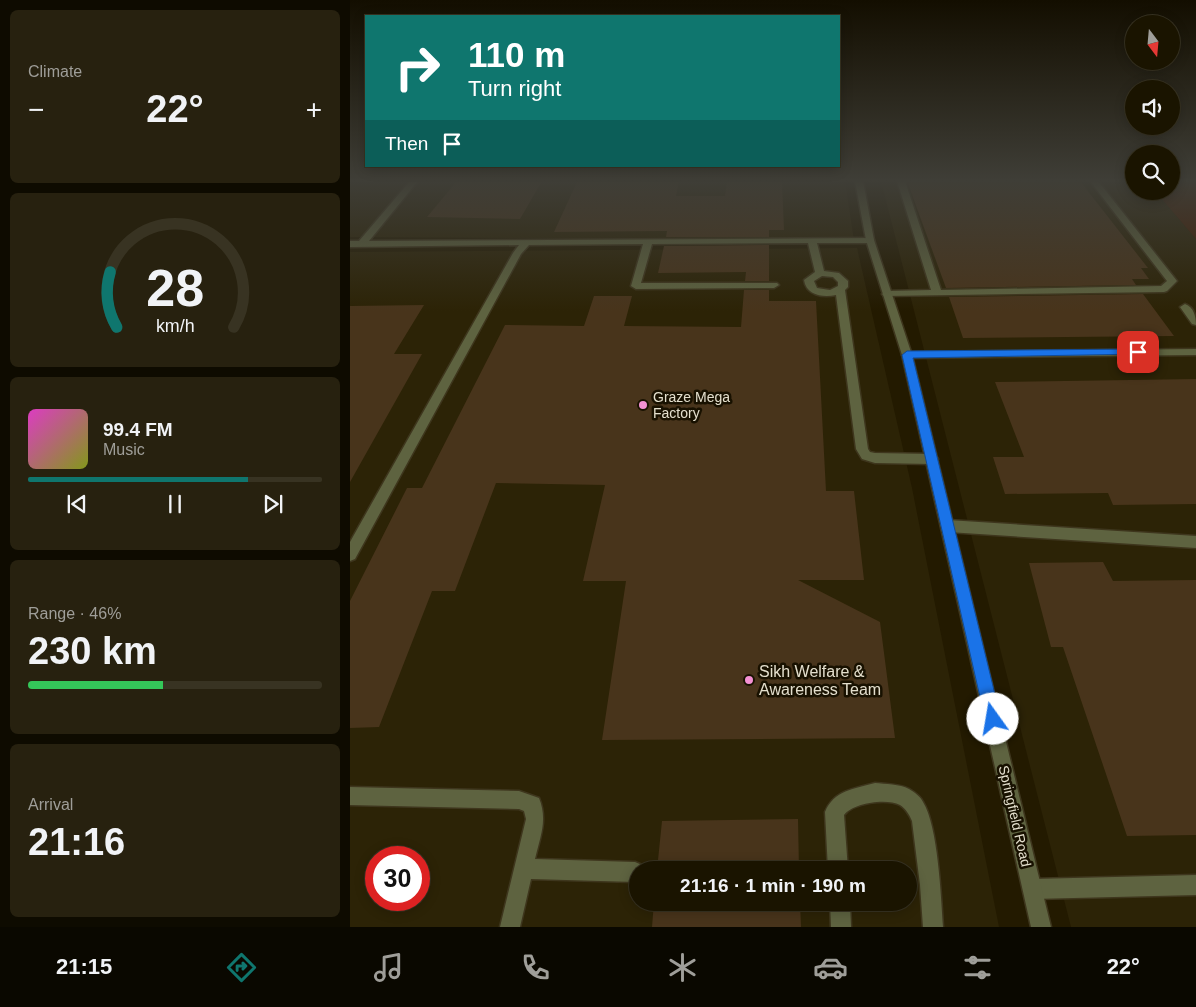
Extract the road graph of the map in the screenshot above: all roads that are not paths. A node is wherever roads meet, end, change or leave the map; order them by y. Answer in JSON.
{"nodes":[{"id":1,"x":378,"y":224,"type":"edge"},
{"id":2,"x":867,"y":224,"type":"edge"},
{"id":3,"x":916,"y":224,"type":"edge"},
{"id":4,"x":1128,"y":224,"type":"edge"},
{"id":5,"x":870,"y":240,"type":"junction"},
{"id":6,"x":812,"y":241,"type":"junction"},
{"id":7,"x":648,"y":242,"type":"junction"},
{"id":8,"x":526,"y":243,"type":"junction"},
{"id":9,"x":350,"y":244,"type":"edge"},
{"id":10,"x":361,"y":245,"type":"junction"},
{"id":11,"x":820,"y":273,"type":"junction"},
{"id":12,"x":774,"y":285,"type":"dead end"},
{"id":13,"x":840,"y":290,"type":"junction"},
{"id":14,"x":937,"y":293,"type":"junction"},
{"id":15,"x":888,"y":294,"type":"junction"},
{"id":16,"x":1185,"y":307,"type":"dead end"},
{"id":17,"x":1196,"y":322,"type":"edge"},
{"id":18,"x":1196,"y":352,"type":"edge"},
{"id":19,"x":907,"y":355,"type":"junction"},
{"id":20,"x":932,"y":459,"type":"junction"},
{"id":21,"x":948,"y":526,"type":"junction"},
{"id":22,"x":1196,"y":542,"type":"edge"},
{"id":23,"x":350,"y":555,"type":"edge"},
{"id":24,"x":350,"y":796,"type":"edge"},
{"id":25,"x":837,"y":861,"type":"edge"},
{"id":26,"x":524,"y":869,"type":"junction"},
{"id":27,"x":629,"y":872,"type":"edge"},
{"id":28,"x":1196,"y":885,"type":"edge"},
{"id":29,"x":1033,"y":890,"type":"junction"},
{"id":30,"x":840,"y":911,"type":"edge"},
{"id":31,"x":510,"y":927,"type":"edge"},
{"id":32,"x":841,"y":927,"type":"edge"},
{"id":33,"x":933,"y":927,"type":"edge"},
{"id":34,"x":1041,"y":927,"type":"edge"}],
"edges":[{"from":1,"to":10,"type":"street"},
{"from":2,"to":5,"type":"street","name":"Springfield Road"},
{"from":3,"to":14,"type":"street"},
{"from":4,"to":14,"type":"street"},
{"from":5,"to":6,"type":"street"},
{"from":5,"to":15,"type":"street","name":"Springfield Road"},
{"from":6,"to":7,"type":"street"},
{"from":6,"to":11,"type":"street"},
{"from":7,"to":8,"type":"street"},
{"from":7,"to":12,"type":"street"},
{"from":8,"to":10,"type":"street"},
{"from":8,"to":23,"type":"street"},
{"from":9,"to":10,"type":"street"},
{"from":11,"to":13,"type":"street"},
{"from":11,"to":13,"type":"street"},
{"from":13,"to":20,"type":"street"},
{"from":14,"to":15,"type":"street"},
{"from":15,"to":19,"type":"street","name":"Springfield Road"},
{"from":16,"to":17,"type":"street"},
{"from":18,"to":19,"type":"street"},
{"from":19,"to":20,"type":"street","name":"Springfield Road"},
{"from":20,"to":21,"type":"street","name":"Springfield Road"},
{"from":21,"to":22,"type":"street"},
{"from":21,"to":29,"type":"street","name":"Springfield Road"},
{"from":24,"to":26,"type":"street"},
{"from":25,"to":33,"type":"street"},
{"from":26,"to":27,"type":"street"},
{"from":26,"to":31,"type":"street"},
{"from":28,"to":29,"type":"street"},
{"from":29,"to":34,"type":"street","name":"Springfield Road"},
{"from":30,"to":32,"type":"street"}]}
